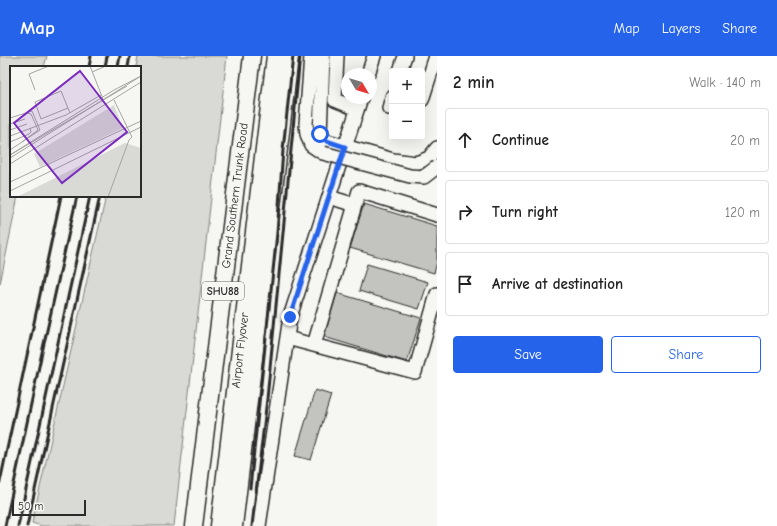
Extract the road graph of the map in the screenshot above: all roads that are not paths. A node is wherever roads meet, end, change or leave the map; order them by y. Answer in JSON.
{"nodes":[{"id":1,"x":252,"y":56,"type":"edge"},
{"id":2,"x":275,"y":56,"type":"edge"},
{"id":3,"x":290,"y":56,"type":"edge"},
{"id":4,"x":311,"y":56,"type":"edge"},
{"id":5,"x":323,"y":56,"type":"edge"},
{"id":6,"x":337,"y":56,"type":"edge"},
{"id":7,"x":374,"y":56,"type":"edge"},
{"id":8,"x":405,"y":56,"type":"edge"},
{"id":9,"x":436,"y":56,"type":"edge"},
{"id":10,"x":370,"y":68,"type":"edge"},
{"id":11,"x":401,"y":68,"type":"edge"},
{"id":12,"x":425,"y":91,"type":"edge"},
{"id":13,"x":341,"y":101,"type":"edge"},
{"id":14,"x":359,"y":104,"type":"edge"},
{"id":15,"x":345,"y":147,"type":"junction"},
{"id":16,"x":437,"y":148,"type":"edge"},
{"id":17,"x":437,"y":168,"type":"edge"},
{"id":18,"x":329,"y":197,"type":"junction"},
{"id":19,"x":355,"y":205,"type":"junction"},
{"id":20,"x":437,"y":215,"type":"edge"},
{"id":21,"x":437,"y":294,"type":"edge"},
{"id":22,"x":287,"y":338,"type":"junction"},
{"id":23,"x":314,"y":345,"type":"junction"},
{"id":24,"x":194,"y":526,"type":"edge"},
{"id":25,"x":219,"y":526,"type":"edge"},
{"id":26,"x":234,"y":526,"type":"edge"},
{"id":27,"x":259,"y":526,"type":"edge"}],
"edges":[{"from":1,"to":24,"type":"main road","name":"Grand Southern Trunk Road","number":"SHU88"},
{"from":2,"to":25,"type":"main road","name":"Airport Flyover","number":"SHU88"},
{"from":3,"to":26,"type":"main road"},
{"from":4,"to":17,"type":"street","bridge":true},
{"from":5,"to":15,"type":"street"},
{"from":6,"to":13,"type":"street"},
{"from":7,"to":10,"type":"street"},
{"from":8,"to":11,"type":"street"},
{"from":9,"to":12,"type":"street"},
{"from":14,"to":15,"type":"street"},
{"from":15,"to":16,"type":"street"},
{"from":15,"to":18,"type":"street"},
{"from":18,"to":19,"type":"street"},
{"from":18,"to":22,"type":"street"},
{"from":19,"to":20,"type":"street"},
{"from":19,"to":23,"type":"street"},
{"from":21,"to":23,"type":"street"},
{"from":22,"to":23,"type":"street"},
{"from":22,"to":27,"type":"street"}]}
